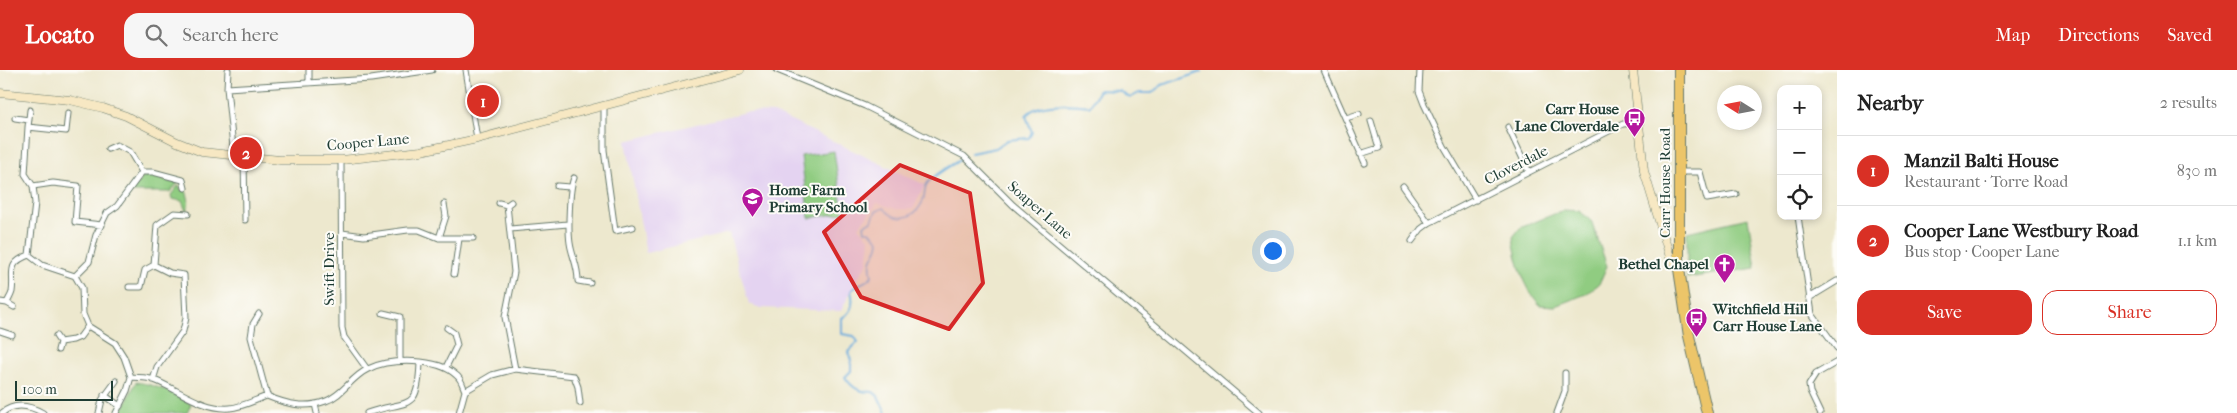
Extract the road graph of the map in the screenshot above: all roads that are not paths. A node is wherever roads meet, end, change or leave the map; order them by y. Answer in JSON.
{"nodes":[{"id":1,"x":228,"y":70,"type":"edge"},
{"id":2,"x":309,"y":70,"type":"edge"},
{"id":3,"x":432,"y":70,"type":"edge"},
{"id":4,"x":466,"y":70,"type":"edge"},
{"id":5,"x":740,"y":70,"type":"edge"},
{"id":6,"x":777,"y":70,"type":"edge"},
{"id":7,"x":1324,"y":70,"type":"edge"},
{"id":8,"x":1420,"y":70,"type":"edge"},
{"id":9,"x":1633,"y":70,"type":"edge"},
{"id":10,"x":1679,"y":70,"type":"edge"},
{"id":11,"x":309,"y":83,"type":"junction"},
{"id":12,"x":227,"y":88,"type":"junction"},
{"id":13,"x":0,"y":93,"type":"edge"},
{"id":14,"x":604,"y":107,"type":"junction"},
{"id":15,"x":30,"y":110,"type":"dead end"},
{"id":16,"x":68,"y":113,"type":"dead end"},
{"id":17,"x":1359,"y":114,"type":"dead end"},
{"id":18,"x":15,"y":118,"type":"dead end"},
{"id":19,"x":1346,"y":118,"type":"junction"},
{"id":20,"x":29,"y":120,"type":"junction"},
{"id":21,"x":1372,"y":121,"type":"dead end"},
{"id":22,"x":1639,"y":123,"type":"junction"},
{"id":23,"x":28,"y":127,"type":"junction"},
{"id":24,"x":1508,"y":127,"type":"dead end"},
{"id":25,"x":476,"y":139,"type":"junction"},
{"id":26,"x":108,"y":149,"type":"dead end"},
{"id":27,"x":1360,"y":154,"type":"junction"},
{"id":28,"x":234,"y":157,"type":"junction"},
{"id":29,"x":244,"y":157,"type":"junction"},
{"id":30,"x":341,"y":160,"type":"junction"},
{"id":31,"x":1365,"y":163,"type":"dead end"},
{"id":32,"x":142,"y":172,"type":"junction"},
{"id":33,"x":1529,"y":172,"type":"junction"},
{"id":34,"x":1680,"y":172,"type":"junction"},
{"id":35,"x":187,"y":173,"type":"dead end"},
{"id":36,"x":574,"y":178,"type":"dead end"},
{"id":37,"x":183,"y":180,"type":"junction"},
{"id":38,"x":33,"y":186,"type":"junction"},
{"id":39,"x":557,"y":186,"type":"dead end"},
{"id":40,"x":1403,"y":186,"type":"dead end"},
{"id":41,"x":570,"y":187,"type":"junction"},
{"id":42,"x":185,"y":188,"type":"dead end"},
{"id":43,"x":1736,"y":194,"type":"dead end"},
{"id":44,"x":1476,"y":200,"type":"junction"},
{"id":45,"x":498,"y":203,"type":"dead end"},
{"id":46,"x":444,"y":204,"type":"dead end"},
{"id":47,"x":188,"y":214,"type":"dead end"},
{"id":48,"x":244,"y":220,"type":"dead end"},
{"id":49,"x":1799,"y":220,"type":"edge"},
{"id":50,"x":1429,"y":223,"type":"junction"},
{"id":51,"x":568,"y":224,"type":"junction"},
{"id":52,"x":102,"y":225,"type":"junction"},
{"id":53,"x":633,"y":228,"type":"dead end"},
{"id":54,"x":510,"y":229,"type":"junction"},
{"id":55,"x":615,"y":231,"type":"junction"},
{"id":56,"x":342,"y":233,"type":"junction"},
{"id":57,"x":439,"y":238,"type":"junction"},
{"id":58,"x":474,"y":238,"type":"dead end"},
{"id":59,"x":616,"y":238,"type":"dead end"},
{"id":60,"x":459,"y":239,"type":"junction"},
{"id":61,"x":1412,"y":241,"type":"dead end"},
{"id":62,"x":28,"y":255,"type":"junction"},
{"id":63,"x":154,"y":265,"type":"junction"},
{"id":64,"x":1679,"y":269,"type":"junction"},
{"id":65,"x":454,"y":274,"type":"dead end"},
{"id":66,"x":75,"y":276,"type":"junction"},
{"id":67,"x":1837,"y":281,"type":"edge"},
{"id":68,"x":590,"y":283,"type":"dead end"},
{"id":69,"x":130,"y":287,"type":"dead end"},
{"id":70,"x":1809,"y":298,"type":"junction"},
{"id":71,"x":0,"y":302,"type":"edge"},
{"id":72,"x":7,"y":303,"type":"junction"},
{"id":73,"x":14,"y":307,"type":"dead end"},
{"id":74,"x":404,"y":311,"type":"dead end"},
{"id":75,"x":383,"y":313,"type":"dead end"},
{"id":76,"x":259,"y":314,"type":"dead end"},
{"id":77,"x":400,"y":316,"type":"junction"},
{"id":78,"x":246,"y":320,"type":"dead end"},
{"id":79,"x":253,"y":324,"type":"junction"},
{"id":80,"x":88,"y":326,"type":"junction"},
{"id":81,"x":447,"y":328,"type":"dead end"},
{"id":82,"x":0,"y":332,"type":"edge"},
{"id":83,"x":12,"y":335,"type":"dead end"},
{"id":84,"x":56,"y":336,"type":"dead end"},
{"id":85,"x":60,"y":342,"type":"junction"},
{"id":86,"x":1837,"y":348,"type":"edge"},
{"id":87,"x":58,"y":350,"type":"dead end"},
{"id":88,"x":400,"y":362,"type":"junction"},
{"id":89,"x":1837,"y":362,"type":"edge"},
{"id":90,"x":420,"y":363,"type":"junction"},
{"id":91,"x":446,"y":367,"type":"junction"},
{"id":92,"x":367,"y":369,"type":"junction"},
{"id":93,"x":515,"y":369,"type":"junction"},
{"id":94,"x":578,"y":370,"type":"dead end"},
{"id":95,"x":1565,"y":373,"type":"dead end"},
{"id":96,"x":574,"y":376,"type":"junction"},
{"id":97,"x":131,"y":377,"type":"junction"},
{"id":98,"x":153,"y":380,"type":"junction"},
{"id":99,"x":116,"y":381,"type":"dead end"},
{"id":100,"x":465,"y":392,"type":"junction"},
{"id":101,"x":104,"y":395,"type":"junction"},
{"id":102,"x":267,"y":396,"type":"junction"},
{"id":103,"x":580,"y":403,"type":"dead end"},
{"id":104,"x":315,"y":404,"type":"junction"},
{"id":105,"x":120,"y":406,"type":"junction"},
{"id":106,"x":2,"y":413,"type":"edge"},
{"id":107,"x":43,"y":413,"type":"edge"},
{"id":108,"x":99,"y":413,"type":"edge"},
{"id":109,"x":116,"y":413,"type":"edge"},
{"id":110,"x":317,"y":413,"type":"edge"},
{"id":111,"x":367,"y":413,"type":"edge"},
{"id":112,"x":459,"y":413,"type":"edge"},
{"id":113,"x":1259,"y":413,"type":"edge"},
{"id":114,"x":1557,"y":413,"type":"edge"},
{"id":115,"x":1707,"y":413,"type":"edge"},
{"id":116,"x":1820,"y":413,"type":"edge"}],
"edges":[{"from":1,"to":12,"type":"street"},
{"from":2,"to":11,"type":"street"},
{"from":3,"to":11,"type":"street"},
{"from":4,"to":25,"type":"street"},
{"from":5,"to":14,"type":"main road","name":"Cooper Lane"},
{"from":6,"to":113,"type":"street","name":"Soaper Lane"},
{"from":7,"to":19,"type":"street"},
{"from":8,"to":44,"type":"street"},
{"from":9,"to":22,"type":"main road"},
{"from":10,"to":34,"type":"highway","name":"Carr House Road"},
{"from":11,"to":12,"type":"street"},
{"from":12,"to":28,"type":"street"},
{"from":13,"to":28,"type":"main road","name":"Cooper Lane"},
{"from":14,"to":25,"type":"main road","name":"Cooper Lane"},
{"from":14,"to":55,"type":"street"},
{"from":15,"to":20,"type":"street"},
{"from":16,"to":23,"type":"street"},
{"from":17,"to":19,"type":"street"},
{"from":18,"to":20,"type":"street"},
{"from":19,"to":27,"type":"street"},
{"from":20,"to":23,"type":"street"},
{"from":21,"to":27,"type":"street"},
{"from":22,"to":33,"type":"street","name":"Cloverdale"},
{"from":22,"to":64,"type":"main road"},
{"from":23,"to":38,"type":"street"},
{"from":24,"to":33,"type":"street"},
{"from":25,"to":30,"type":"main road","name":"Cooper Lane"},
{"from":26,"to":32,"type":"street"},
{"from":27,"to":31,"type":"street"},
{"from":28,"to":29,"type":"main road","name":"Cooper Lane"},
{"from":29,"to":30,"type":"main road","name":"Cooper Lane"},
{"from":29,"to":48,"type":"street"},
{"from":30,"to":56,"type":"street","name":"Swift Drive"},
{"from":32,"to":37,"type":"street"},
{"from":32,"to":52,"type":"street"},
{"from":33,"to":44,"type":"street","name":"Cloverdale"},
{"from":34,"to":43,"type":"street"},
{"from":34,"to":64,"type":"highway","name":"Carr House Road"},
{"from":35,"to":37,"type":"street"},
{"from":36,"to":41,"type":"street"},
{"from":37,"to":42,"type":"street"},
{"from":38,"to":52,"type":"street"},
{"from":38,"to":62,"type":"street"},
{"from":39,"to":41,"type":"street"},
{"from":40,"to":50,"type":"street"},
{"from":41,"to":51,"type":"street"},
{"from":44,"to":50,"type":"street","name":"Cloverdale"},
{"from":45,"to":54,"type":"street"},
{"from":46,"to":57,"type":"street"},
{"from":47,"to":63,"type":"street"},
{"from":49,"to":70,"type":"street"},
{"from":50,"to":61,"type":"street","name":"Cloverdale"},
{"from":51,"to":54,"type":"street"},
{"from":51,"to":68,"type":"street"},
{"from":52,"to":66,"type":"street"},
{"from":53,"to":55,"type":"street"},
{"from":54,"to":93,"type":"street"},
{"from":55,"to":59,"type":"street"},
{"from":56,"to":57,"type":"street"},
{"from":56,"to":92,"type":"street","name":"Swift Drive"},
{"from":57,"to":60,"type":"street"},
{"from":58,"to":60,"type":"street"},
{"from":60,"to":65,"type":"street"},
{"from":62,"to":66,"type":"street"},
{"from":62,"to":72,"type":"street"},
{"from":63,"to":69,"type":"street"},
{"from":63,"to":98,"type":"street"},
{"from":64,"to":115,"type":"highway","name":"Carr House Road"},
{"from":66,"to":80,"type":"street"},
{"from":67,"to":70,"type":"street"},
{"from":70,"to":86,"type":"street"},
{"from":71,"to":72,"type":"street"},
{"from":72,"to":73,"type":"street"},
{"from":74,"to":77,"type":"street"},
{"from":75,"to":77,"type":"street"},
{"from":76,"to":79,"type":"street"},
{"from":77,"to":88,"type":"street"},
{"from":78,"to":79,"type":"street"},
{"from":79,"to":102,"type":"street"},
{"from":80,"to":85,"type":"street"},
{"from":80,"to":97,"type":"street"},
{"from":81,"to":91,"type":"street"},
{"from":82,"to":83,"type":"street"},
{"from":84,"to":85,"type":"street"},
{"from":85,"to":87,"type":"street"},
{"from":88,"to":90,"type":"street"},
{"from":88,"to":92,"type":"street"},
{"from":89,"to":116,"type":"street"},
{"from":90,"to":91,"type":"street"},
{"from":90,"to":111,"type":"street"},
{"from":91,"to":100,"type":"street"},
{"from":92,"to":104,"type":"street"},
{"from":93,"to":96,"type":"street"},
{"from":93,"to":100,"type":"street"},
{"from":94,"to":96,"type":"street"},
{"from":95,"to":114,"type":"street"},
{"from":96,"to":103,"type":"street"},
{"from":97,"to":98,"type":"street"},
{"from":97,"to":105,"type":"street"},
{"from":98,"to":102,"type":"street"},
{"from":99,"to":101,"type":"street"},
{"from":100,"to":112,"type":"street"},
{"from":101,"to":105,"type":"street"},
{"from":101,"to":108,"type":"street"},
{"from":102,"to":104,"type":"street"},
{"from":104,"to":110,"type":"street"},
{"from":105,"to":109,"type":"street"},
{"from":106,"to":107,"type":"street"}]}
